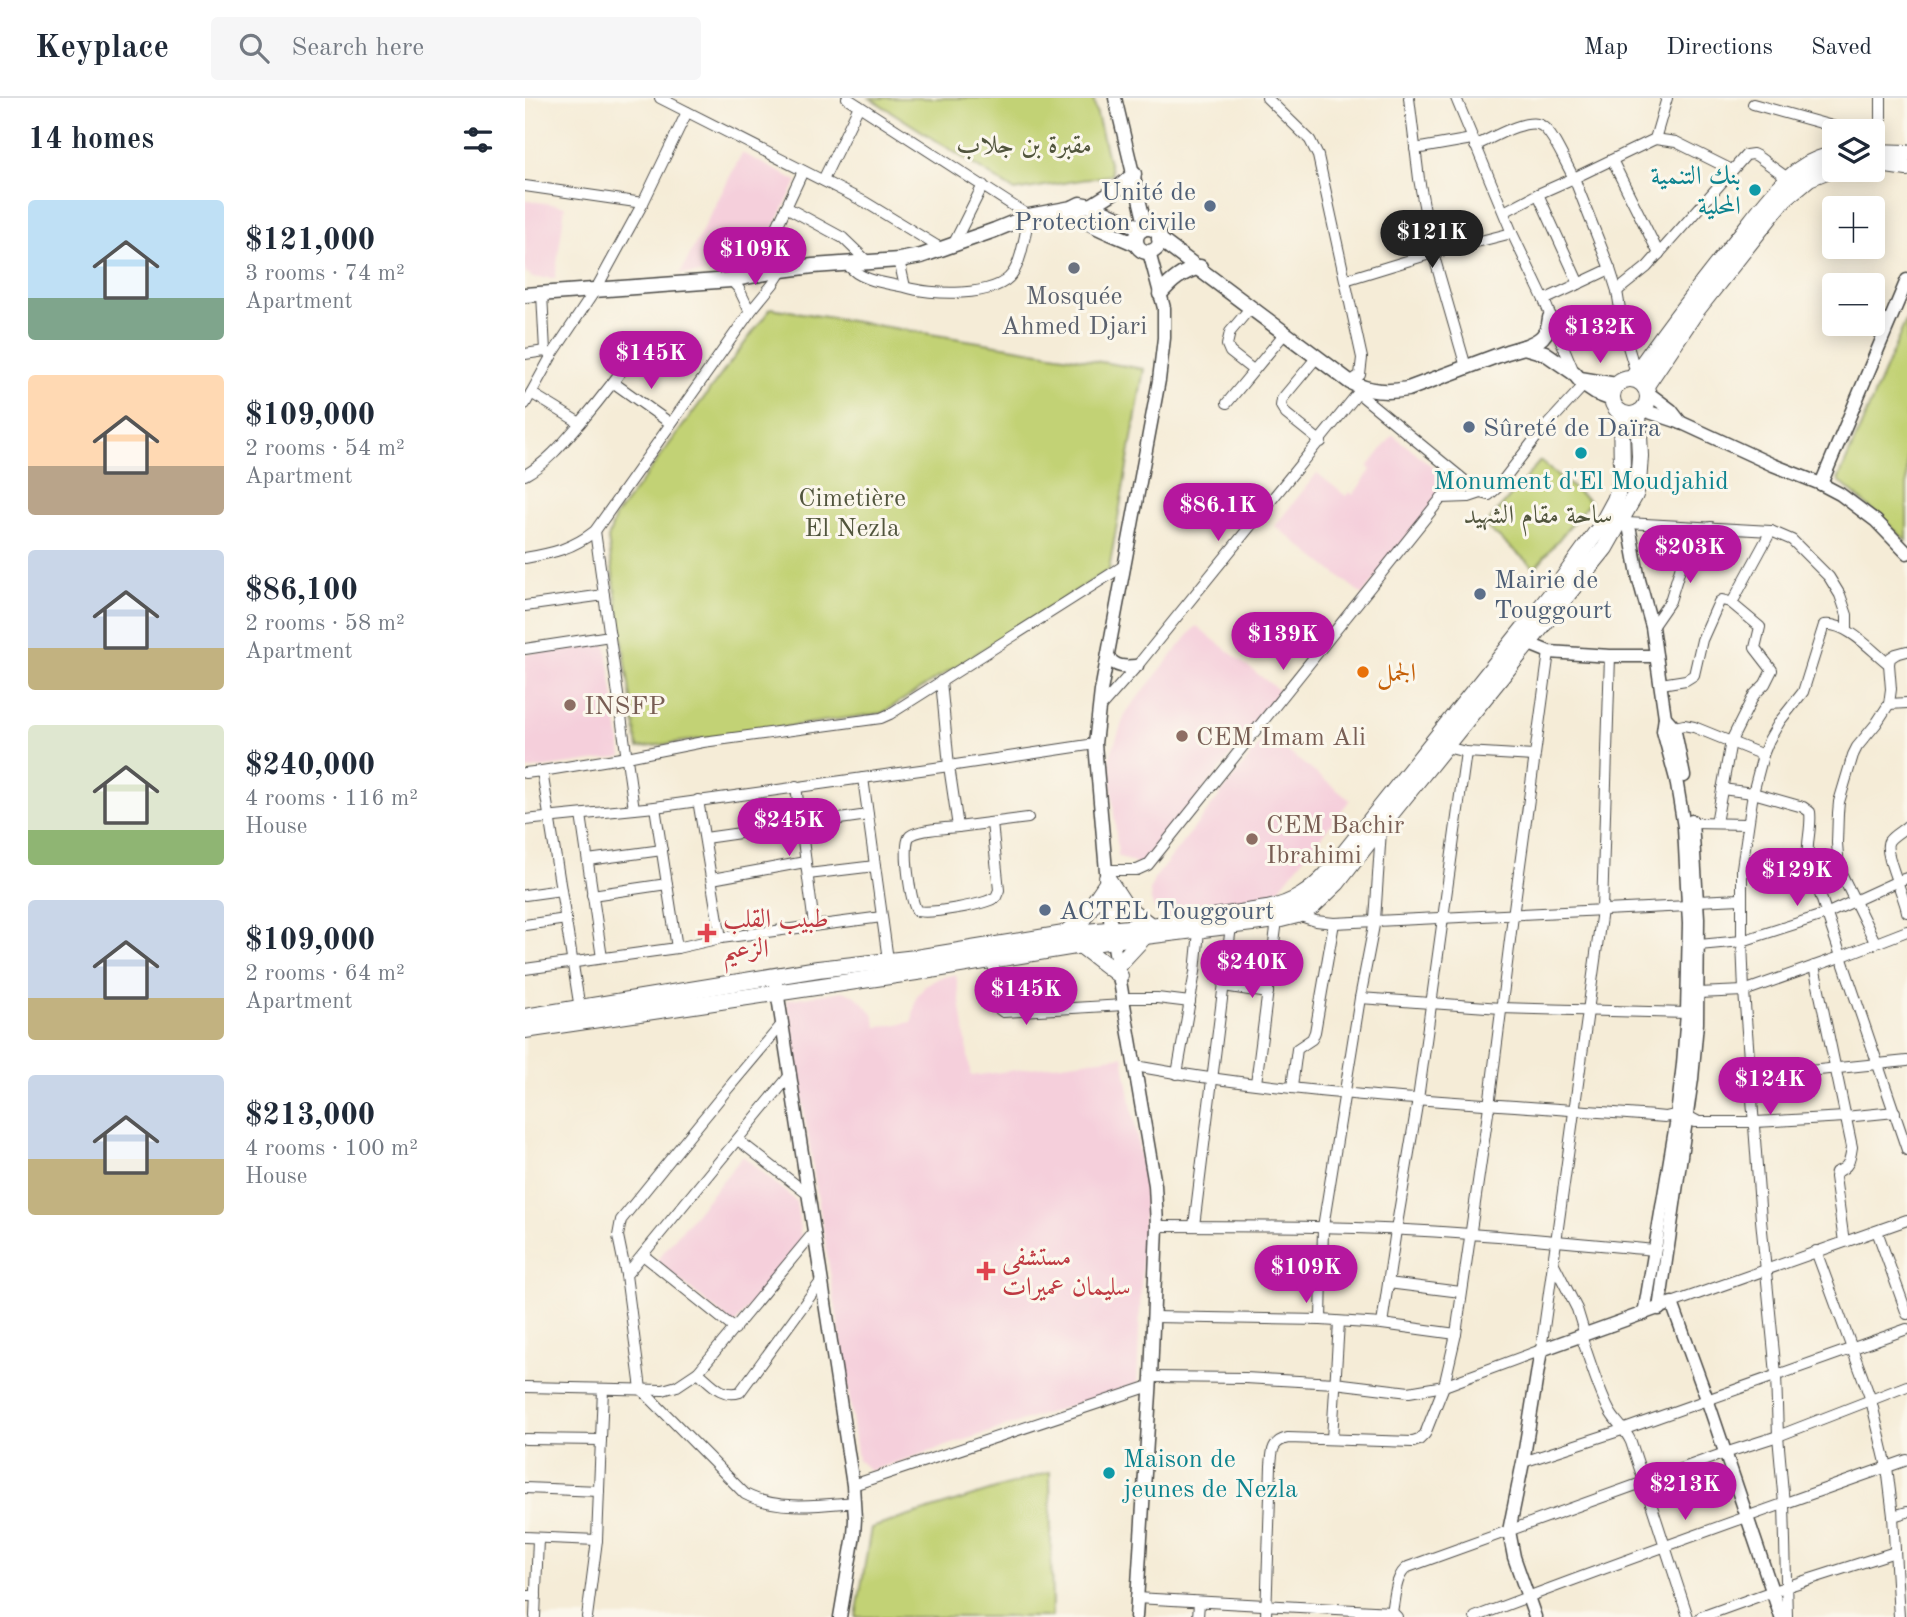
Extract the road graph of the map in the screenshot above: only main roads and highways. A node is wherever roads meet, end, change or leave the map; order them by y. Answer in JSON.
{"nodes":[{"id":1,"x":1885,"y":150,"type":"edge"},
{"id":2,"x":1907,"y":153,"type":"edge"},
{"id":3,"x":1885,"y":155,"type":"edge"},
{"id":4,"x":1822,"y":158,"type":"edge"},
{"id":5,"x":1907,"y":168,"type":"edge"},
{"id":6,"x":1822,"y":172,"type":"edge"},
{"id":7,"x":1134,"y":174,"type":"road end"},
{"id":8,"x":1091,"y":206,"type":"junction"},
{"id":9,"x":1072,"y":208,"type":"junction"},
{"id":10,"x":1145,"y":229,"type":"junction"},
{"id":11,"x":1159,"y":239,"type":"junction"},
{"id":12,"x":1143,"y":248,"type":"junction"},
{"id":13,"x":1200,"y":267,"type":"junction"},
{"id":14,"x":1160,"y":294,"type":"road end"},
{"id":15,"x":525,"y":295,"type":"edge"},
{"id":16,"x":1550,"y":318,"type":"road end"},
{"id":17,"x":1524,"y":347,"type":"junction"},
{"id":18,"x":1640,"y":383,"type":"junction"},
{"id":19,"x":1626,"y":404,"type":"junction"},
{"id":20,"x":1522,"y":641,"type":"junction"},
{"id":21,"x":1147,"y":932,"type":"junction"},
{"id":22,"x":1064,"y":934,"type":"junction"},
{"id":23,"x":1112,"y":935,"type":"junction"},
{"id":24,"x":1080,"y":945,"type":"junction"},
{"id":25,"x":776,"y":985,"type":"junction"},
{"id":26,"x":525,"y":1017,"type":"edge"},
{"id":27,"x":525,"y":1030,"type":"edge"}],
"edges":[{"from":1,"to":2,"type":"main road"},
{"from":3,"to":5,"type":"main road"},
{"from":4,"to":18,"type":"main road"},
{"from":6,"to":18,"type":"main road"},
{"from":7,"to":8,"type":"main road"},
{"from":8,"to":9,"type":"main road"},
{"from":8,"to":10,"type":"main road"},
{"from":9,"to":12,"type":"main road"},
{"from":9,"to":15,"type":"main road"},
{"from":10,"to":11,"type":"main road"},
{"from":10,"to":12,"type":"main road"},
{"from":11,"to":12,"type":"main road"},
{"from":11,"to":13,"type":"main road"},
{"from":13,"to":14,"type":"main road"},
{"from":13,"to":17,"type":"main road"},
{"from":16,"to":17,"type":"main road"},
{"from":17,"to":19,"type":"main road"},
{"from":18,"to":19,"type":"main road"},
{"from":18,"to":19,"type":"main road"},
{"from":19,"to":20,"type":"main road"},
{"from":19,"to":20,"type":"main road"},
{"from":20,"to":21,"type":"main road"},
{"from":20,"to":21,"type":"main road"},
{"from":21,"to":22,"type":"main road"},
{"from":21,"to":23,"type":"main road"},
{"from":21,"to":24,"type":"main road"},
{"from":22,"to":23,"type":"main road"},
{"from":22,"to":25,"type":"main road"},
{"from":23,"to":24,"type":"main road"},
{"from":24,"to":25,"type":"main road"},
{"from":25,"to":26,"type":"main road"},
{"from":25,"to":27,"type":"main road"}]}
